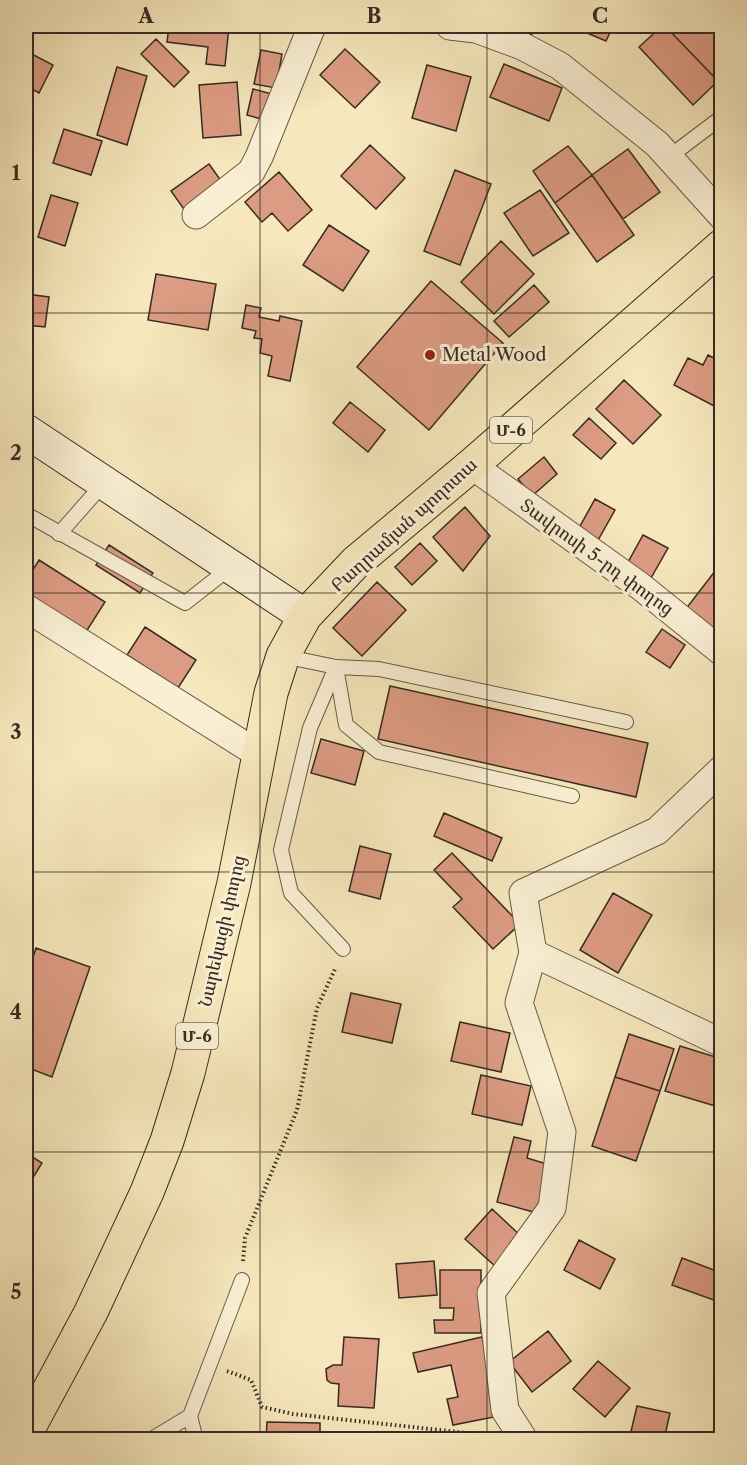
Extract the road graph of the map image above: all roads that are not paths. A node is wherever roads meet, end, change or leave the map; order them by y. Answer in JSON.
{"nodes":[{"id":1,"x":312,"y":26,"type":"edge"},
{"id":2,"x":450,"y":26,"type":"edge"},
{"id":3,"x":722,"y":117,"type":"edge"},
{"id":4,"x":669,"y":157,"type":"junction"},
{"id":5,"x":196,"y":215,"type":"dead end"},
{"id":6,"x":722,"y":216,"type":"edge"},
{"id":7,"x":722,"y":246,"type":"edge"},
{"id":8,"x":26,"y":431,"type":"edge"},
{"id":9,"x":473,"y":464,"type":"junction"},
{"id":10,"x":104,"y":483,"type":"junction"},
{"id":11,"x":26,"y":514,"type":"edge"},
{"id":12,"x":59,"y":534,"type":"junction"},
{"id":13,"x":231,"y":567,"type":"junction"},
{"id":14,"x":26,"y":608,"type":"edge"},
{"id":15,"x":305,"y":616,"type":"junction"},
{"id":16,"x":722,"y":652,"type":"edge"},
{"id":17,"x":283,"y":656,"type":"junction"},
{"id":18,"x":336,"y":667,"type":"junction"},
{"id":19,"x":626,"y":722,"type":"dead end"},
{"id":20,"x":260,"y":755,"type":"junction"},
{"id":21,"x":722,"y":769,"type":"edge"},
{"id":22,"x":572,"y":796,"type":"dead end"},
{"id":23,"x":343,"y":950,"type":"road end"},
{"id":24,"x":533,"y":953,"type":"junction"},
{"id":25,"x":722,"y":1043,"type":"edge"},
{"id":26,"x":242,"y":1280,"type":"dead end"},
{"id":27,"x":190,"y":1416,"type":"junction"},
{"id":28,"x":26,"y":1433,"type":"edge"},
{"id":29,"x":150,"y":1440,"type":"edge"},
{"id":30,"x":196,"y":1440,"type":"edge"},
{"id":31,"x":524,"y":1440,"type":"edge"}],
"edges":[{"from":1,"to":5,"type":"street"},
{"from":2,"to":4,"type":"street"},
{"from":3,"to":4,"type":"lane"},
{"from":4,"to":6,"type":"street"},
{"from":7,"to":9,"type":"highway","name":"Բաղրամյան պողոտա","number":"Մ-6"},
{"from":8,"to":10,"type":"main road"},
{"from":9,"to":15,"type":"highway","name":"Բաղրամյան պողոտա","number":"Մ-6"},
{"from":9,"to":16,"type":"street","name":"Տավրոսի 5-րդ փողոց"},
{"from":10,"to":12,"type":"lane"},
{"from":10,"to":13,"type":"main road"},
{"from":11,"to":12,"type":"lane"},
{"from":12,"to":13,"type":"lane"},
{"from":13,"to":15,"type":"main road"},
{"from":14,"to":20,"type":"street"},
{"from":15,"to":17,"type":"highway","name":"Նարեկացի փողոց","number":"Մ-6"},
{"from":17,"to":18,"type":"lane"},
{"from":17,"to":20,"type":"highway","name":"Նարեկացի փողոց","number":"Մ-6"},
{"from":18,"to":19,"type":"lane"},
{"from":18,"to":22,"type":"lane"},
{"from":18,"to":23,"type":"lane"},
{"from":20,"to":28,"type":"highway","name":"Նարեկացի փողոց","number":"Մ-6"},
{"from":21,"to":24,"type":"street"},
{"from":24,"to":25,"type":"street"},
{"from":24,"to":31,"type":"street"},
{"from":26,"to":27,"type":"lane"},
{"from":27,"to":29,"type":"lane"},
{"from":27,"to":30,"type":"lane"}]}
